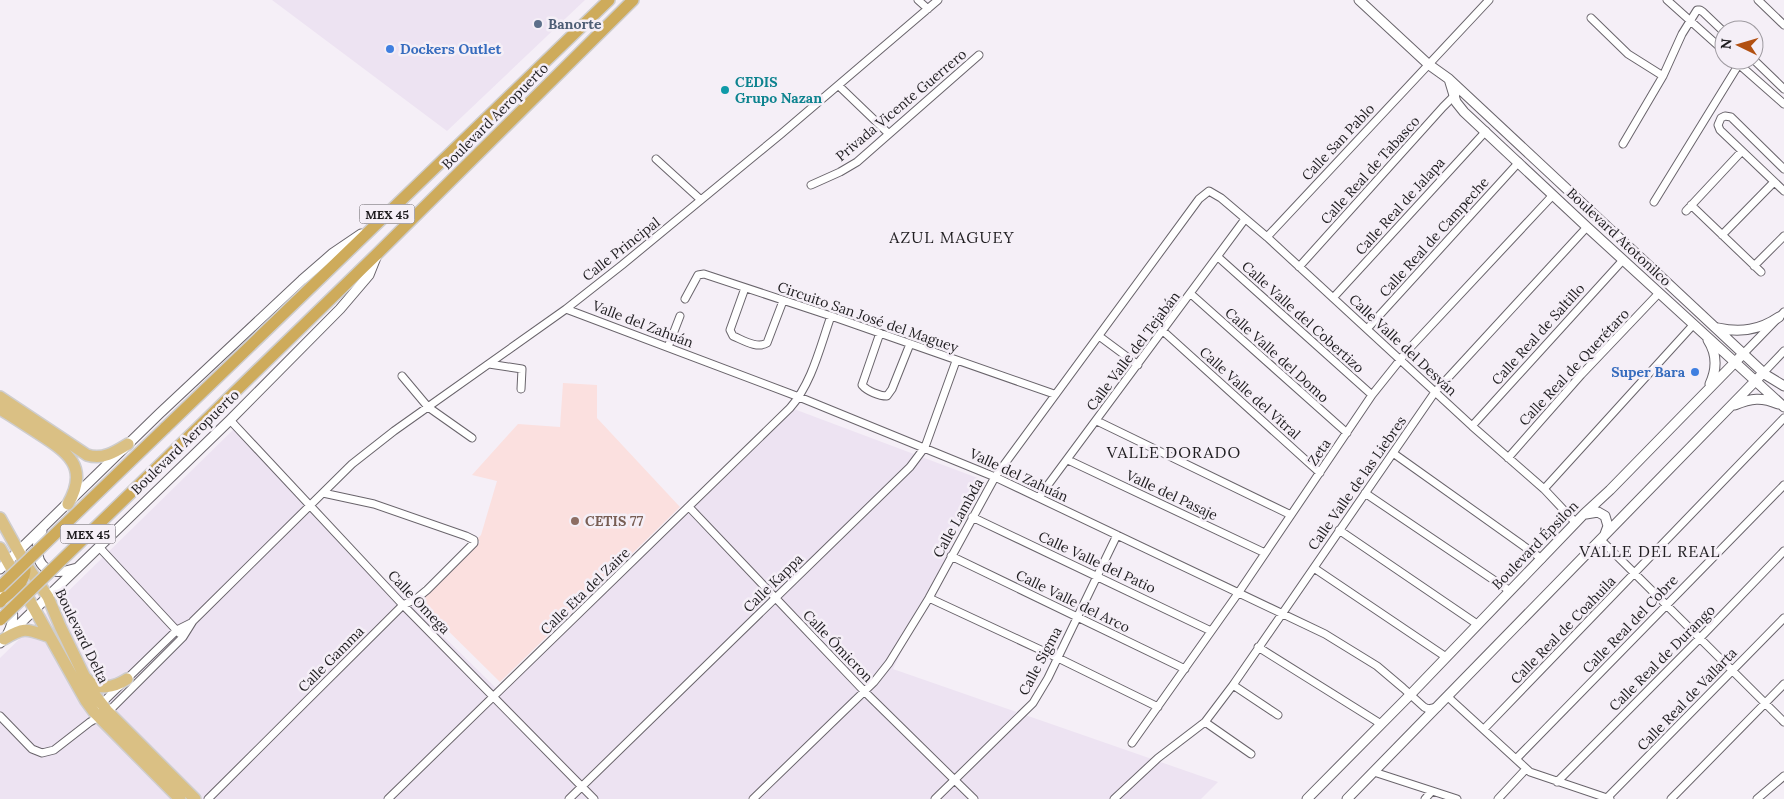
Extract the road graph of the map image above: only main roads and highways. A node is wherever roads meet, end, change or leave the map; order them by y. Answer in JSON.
{"nodes":[{"id":1,"x":609,"y":0,"type":"edge"},
{"id":2,"x":634,"y":0,"type":"edge"},
{"id":3,"x":0,"y":397,"type":"edge"},
{"id":4,"x":0,"y":409,"type":"edge"},
{"id":5,"x":128,"y":444,"type":"road end"},
{"id":6,"x":68,"y":504,"type":"road end"},
{"id":7,"x":0,"y":518,"type":"edge"},
{"id":8,"x":0,"y":548,"type":"edge"},
{"id":9,"x":25,"y":563,"type":"junction"},
{"id":10,"x":4,"y":566,"type":"edge"},
{"id":11,"x":20,"y":584,"type":"junction"},
{"id":12,"x":1,"y":592,"type":"edge"},
{"id":13,"x":0,"y":620,"type":"edge"},
{"id":14,"x":50,"y":637,"type":"junction"},
{"id":15,"x":2,"y":642,"type":"edge"},
{"id":16,"x":82,"y":672,"type":"junction"},
{"id":17,"x":127,"y":679,"type":"road end"},
{"id":18,"x":99,"y":713,"type":"junction"},
{"id":19,"x":180,"y":799,"type":"edge"},
{"id":20,"x":195,"y":799,"type":"edge"}],
"edges":[{"from":1,"to":12,"type":"highway","name":"Boulevard Aeropuerto","number":"MEX 45","bridge":true},
{"from":2,"to":13,"type":"highway","name":"Boulevard Aeropuerto","number":"MEX 45","bridge":true},
{"from":3,"to":5,"type":"main road"},
{"from":4,"to":6,"type":"main road"},
{"from":7,"to":9,"type":"main road","name":"Boulevard Delta"},
{"from":8,"to":10,"type":"main road","name":"Boulevard Delta"},
{"from":9,"to":11,"type":"highway"},
{"from":9,"to":16,"type":"main road","name":"Boulevard Delta"},
{"from":10,"to":11,"type":"main road","name":"Boulevard Delta"},
{"from":11,"to":12,"type":"highway"},
{"from":11,"to":14,"type":"main road","name":"Boulevard Delta"},
{"from":14,"to":15,"type":"main road"},
{"from":14,"to":18,"type":"main road","name":"Boulevard Delta"},
{"from":16,"to":17,"type":"main road"},
{"from":16,"to":18,"type":"main road","name":"Boulevard Delta"},
{"from":18,"to":19,"type":"main road","name":"Boulevard Delta"},
{"from":18,"to":20,"type":"main road","name":"Boulevard Delta"}]}
